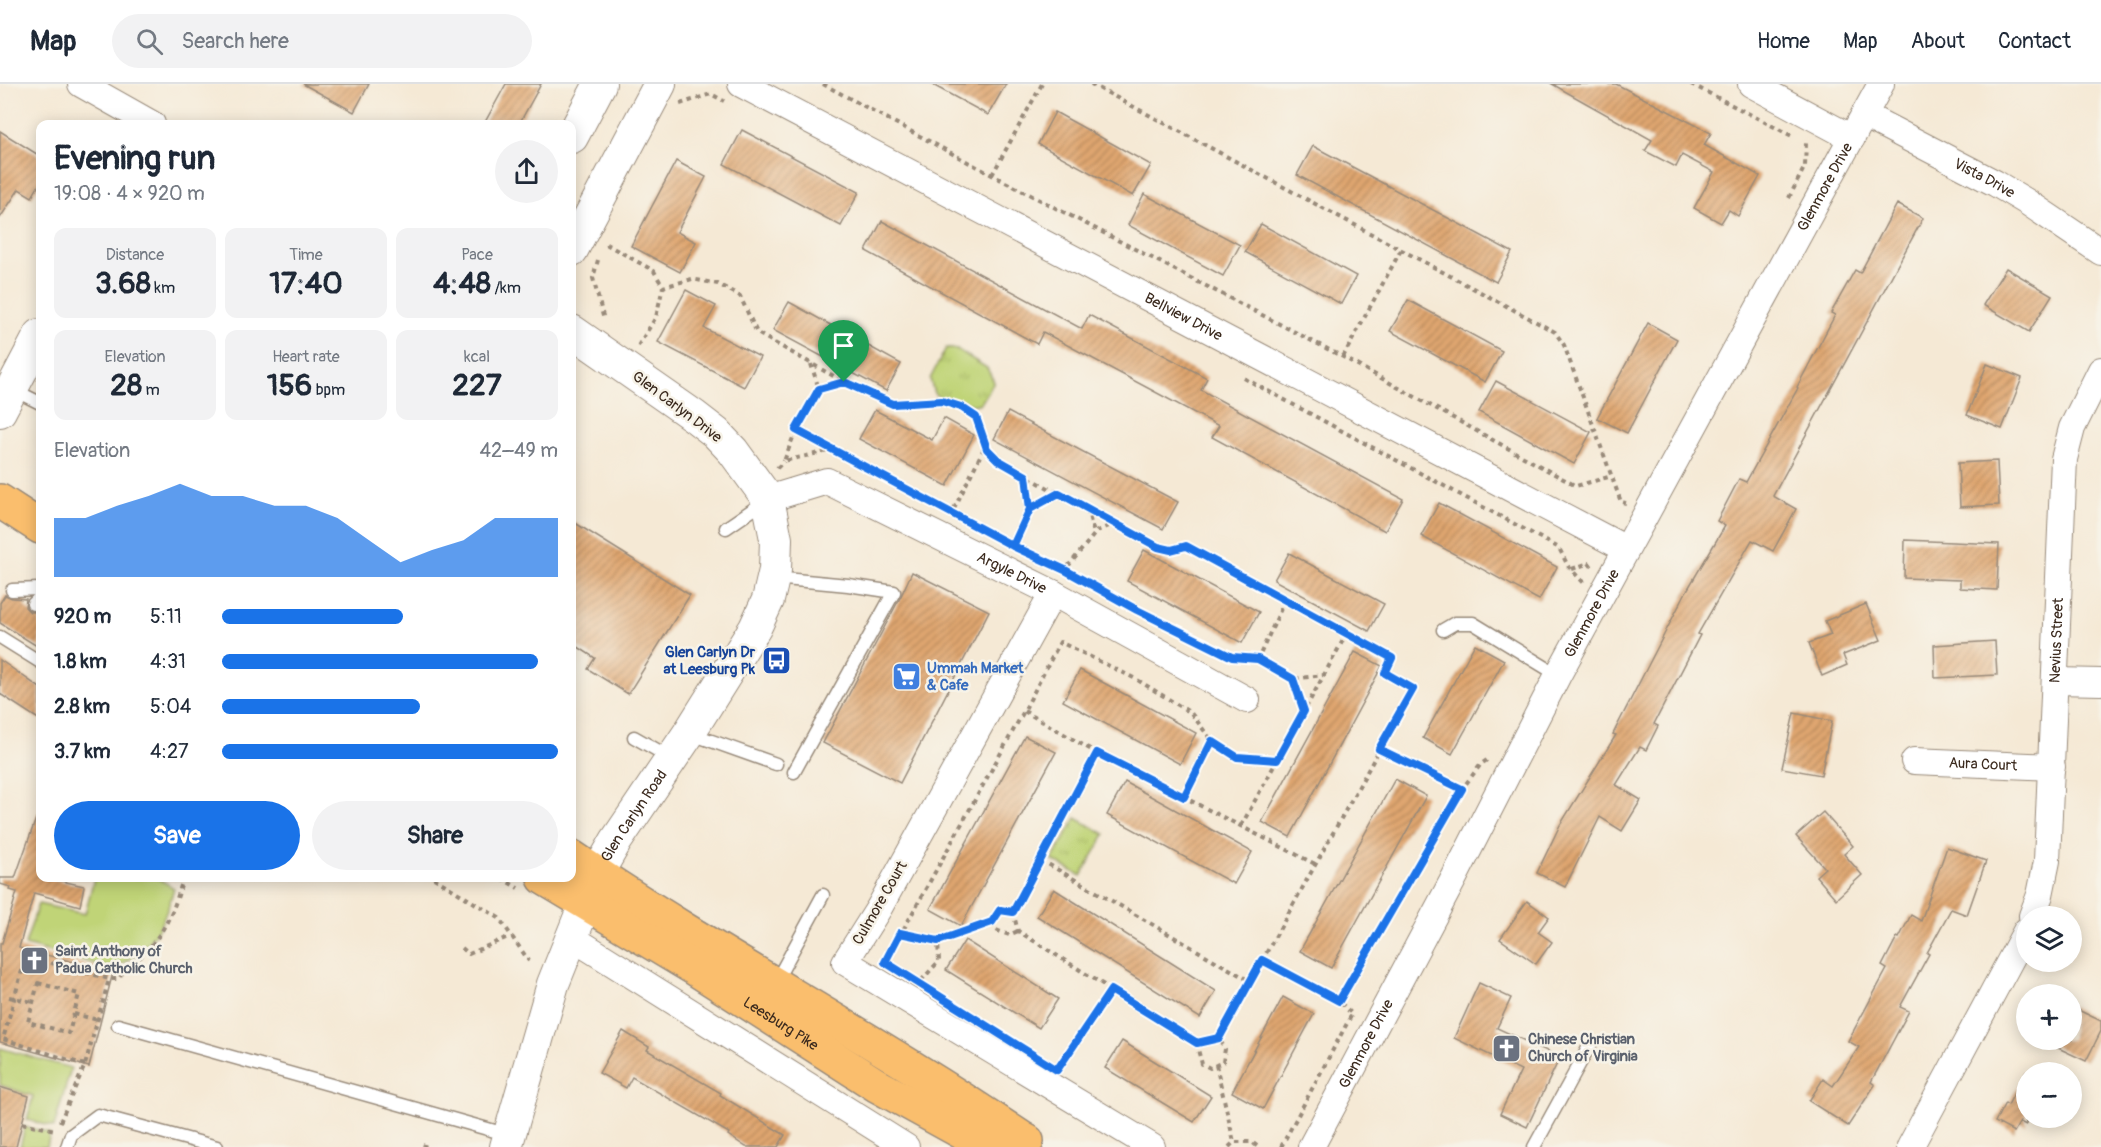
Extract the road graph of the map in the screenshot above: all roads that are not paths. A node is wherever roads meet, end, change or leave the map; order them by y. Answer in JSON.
{"nodes":[{"id":1,"x":81,"y":84,"type":"edge"},
{"id":2,"x":600,"y":84,"type":"edge"},
{"id":3,"x":1752,"y":84,"type":"edge"},
{"id":4,"x":1881,"y":84,"type":"edge"},
{"id":5,"x":669,"y":94,"type":"edge"},
{"id":6,"x":736,"y":94,"type":"edge"},
{"id":7,"x":1864,"y":115,"type":"junction"},
{"id":8,"x":145,"y":120,"type":"edge"},
{"id":9,"x":576,"y":129,"type":"edge"},
{"id":10,"x":1852,"y":138,"type":"junction"},
{"id":11,"x":576,"y":244,"type":"edge"},
{"id":12,"x":2101,"y":252,"type":"edge"},
{"id":13,"x":576,"y":334,"type":"edge"},
{"id":14,"x":36,"y":343,"type":"edge"},
{"id":15,"x":2101,"y":370,"type":"edge"},
{"id":16,"x":6,"y":400,"type":"edge"},
{"id":17,"x":36,"y":403,"type":"edge"},
{"id":18,"x":768,"y":499,"type":"junction"},
{"id":19,"x":2,"y":508,"type":"edge"},
{"id":20,"x":36,"y":525,"type":"edge"},
{"id":21,"x":726,"y":528,"type":"dead end"},
{"id":22,"x":1626,"y":549,"type":"junction"},
{"id":23,"x":773,"y":578,"type":"junction"},
{"id":24,"x":1059,"y":581,"type":"junction"},
{"id":25,"x":36,"y":589,"type":"edge"},
{"id":26,"x":12,"y":590,"type":"dead end"},
{"id":27,"x":1443,"y":630,"type":"dead end"},
{"id":28,"x":8,"y":637,"type":"edge"},
{"id":29,"x":36,"y":655,"type":"edge"},
{"id":30,"x":1558,"y":675,"type":"junction"},
{"id":31,"x":2056,"y":681,"type":"junction"},
{"id":32,"x":2101,"y":682,"type":"edge"},
{"id":33,"x":1247,"y":700,"type":"dead end"},
{"id":34,"x":634,"y":737,"type":"dead end"},
{"id":35,"x":681,"y":746,"type":"junction"},
{"id":36,"x":1914,"y":761,"type":"dead end"},
{"id":37,"x":776,"y":764,"type":"dead end"},
{"id":38,"x":2052,"y":767,"type":"junction"},
{"id":39,"x":794,"y":772,"type":"dead end"},
{"id":40,"x":584,"y":878,"type":"edge"},
{"id":41,"x":823,"y":895,"type":"dead end"},
{"id":42,"x":2036,"y":906,"type":"edge"},
{"id":43,"x":570,"y":937,"type":"junction"},
{"id":44,"x":2016,"y":950,"type":"edge"},
{"id":45,"x":774,"y":984,"type":"junction"},
{"id":46,"x":118,"y":1025,"type":"dead end"},
{"id":47,"x":1591,"y":1043,"type":"dead end"},
{"id":48,"x":507,"y":1141,"type":"edge"},
{"id":49,"x":1031,"y":1144,"type":"edge"},
{"id":50,"x":68,"y":1147,"type":"edge"},
{"id":51,"x":217,"y":1147,"type":"edge"},
{"id":52,"x":906,"y":1147,"type":"edge"},
{"id":53,"x":1152,"y":1147,"type":"edge"},
{"id":54,"x":1311,"y":1147,"type":"edge"},
{"id":55,"x":1534,"y":1147,"type":"edge"},
{"id":56,"x":1910,"y":1147,"type":"edge"}],
"edges":[{"from":1,"to":8,"type":"street"},
{"from":2,"to":9,"type":"street"},
{"from":3,"to":10,"type":"street"},
{"from":4,"to":7,"type":"street","name":"Glenmore Drive"},
{"from":5,"to":11,"type":"street"},
{"from":6,"to":22,"type":"street","name":"Bellview Drive"},
{"from":7,"to":10,"type":"street","name":"Glenmore Drive"},
{"from":7,"to":12,"type":"street","name":"Vista Drive"},
{"from":10,"to":22,"type":"street","name":"Glenmore Drive"},
{"from":13,"to":18,"type":"street","name":"Glen Carlyn Drive"},
{"from":14,"to":16,"type":"street"},
{"from":15,"to":31,"type":"street","name":"Nevius Street"},
{"from":16,"to":17,"type":"lane"},
{"from":18,"to":21,"type":"lane"},
{"from":18,"to":23,"type":"street","name":"Glen Carlyn Road"},
{"from":18,"to":24,"type":"street","name":"Argyle Drive"},
{"from":19,"to":20,"type":"main road"},
{"from":22,"to":30,"type":"street","name":"Glenmore Drive"},
{"from":23,"to":35,"type":"street","name":"Glen Carlyn Road"},
{"from":23,"to":39,"type":"lane"},
{"from":24,"to":33,"type":"street","name":"Argyle Drive"},
{"from":24,"to":53,"type":"street","name":"Culmore Court"},
{"from":25,"to":26,"type":"lane"},
{"from":27,"to":30,"type":"lane"},
{"from":28,"to":29,"type":"lane"},
{"from":30,"to":54,"type":"street","name":"Glenmore Drive"},
{"from":31,"to":32,"type":"street"},
{"from":31,"to":38,"type":"street","name":"Nevius Street"},
{"from":34,"to":35,"type":"lane"},
{"from":35,"to":37,"type":"lane"},
{"from":35,"to":40,"type":"street","name":"Glen Carlyn Road"},
{"from":36,"to":38,"type":"street","name":"Aura Court"},
{"from":38,"to":42,"type":"street","name":"Nevius Street"},
{"from":40,"to":43,"type":"street","name":"Glen Carlyn Road"},
{"from":40,"to":45,"type":"main road","name":"Leesburg Pike"},
{"from":40,"to":49,"type":"main road","name":"Leesburg Pike"},
{"from":41,"to":45,"type":"lane"},
{"from":43,"to":48,"type":"street","name":"Glen Carlyn Road"},
{"from":43,"to":52,"type":"street"},
{"from":44,"to":56,"type":"street"},
{"from":45,"to":49,"type":"main road","name":"Leesburg Pike"},
{"from":46,"to":48,"type":"lane"},
{"from":47,"to":55,"type":"lane"},
{"from":50,"to":51,"type":"lane"}]}
